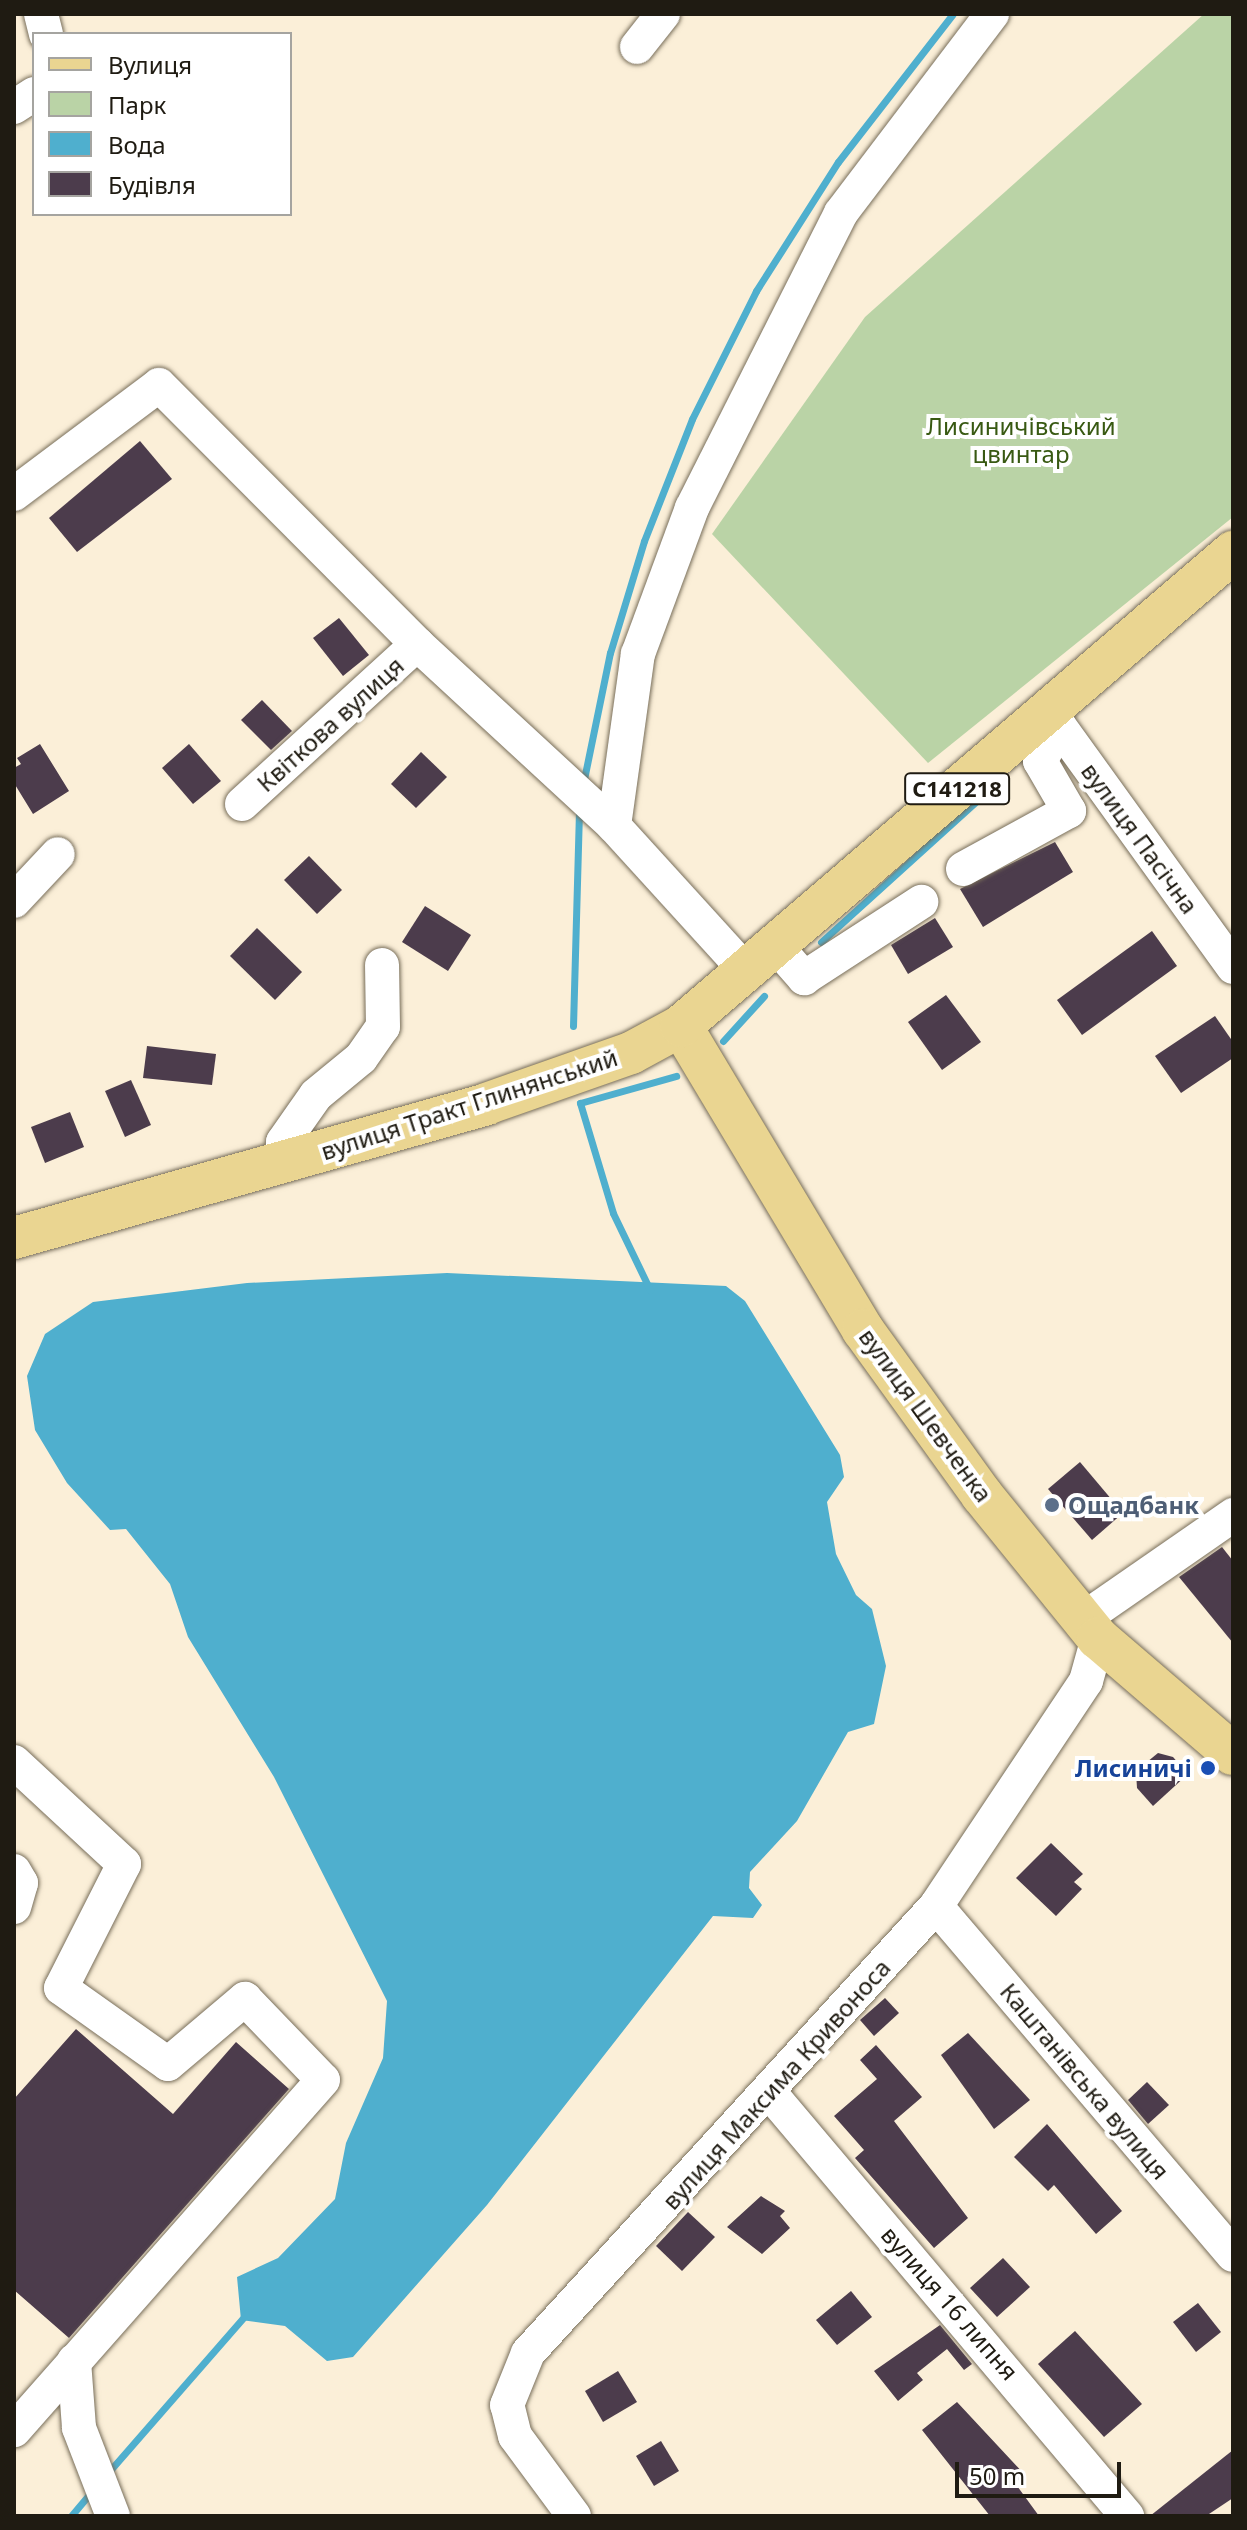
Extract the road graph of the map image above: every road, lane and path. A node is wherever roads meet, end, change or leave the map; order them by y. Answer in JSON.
{"nodes":[{"id":1,"x":663,"y":14,"type":"edge"},
{"id":2,"x":992,"y":14,"type":"edge"},
{"id":3,"x":637,"y":47,"type":"dead end"},
{"id":4,"x":32,"y":95,"type":"edge"},
{"id":5,"x":14,"y":107,"type":"edge"},
{"id":6,"x":14,"y":494,"type":"edge"},
{"id":7,"x":1233,"y":552,"type":"edge"},
{"id":8,"x":417,"y":644,"type":"junction"},
{"id":9,"x":1051,"y":721,"type":"junction"},
{"id":10,"x":242,"y":804,"type":"dead end"},
{"id":11,"x":603,"y":815,"type":"junction"},
{"id":12,"x":58,"y":854,"type":"dead end"},
{"id":13,"x":963,"y":869,"type":"dead end"},
{"id":14,"x":14,"y":901,"type":"edge"},
{"id":15,"x":921,"y":902,"type":"dead end"},
{"id":16,"x":761,"y":959,"type":"junction"},
{"id":17,"x":382,"y":965,"type":"dead end"},
{"id":18,"x":1233,"y":967,"type":"edge"},
{"id":19,"x":681,"y":1026,"type":"junction"},
{"id":20,"x":282,"y":1162,"type":"junction"},
{"id":21,"x":14,"y":1238,"type":"edge"},
{"id":22,"x":1233,"y":1515,"type":"edge"},
{"id":23,"x":1091,"y":1629,"type":"junction"},
{"id":24,"x":1233,"y":1754,"type":"edge"},
{"id":25,"x":14,"y":1762,"type":"edge"},
{"id":26,"x":14,"y":1871,"type":"edge"},
{"id":27,"x":936,"y":1906,"type":"junction"},
{"id":28,"x":14,"y":1907,"type":"edge"},
{"id":29,"x":770,"y":2093,"type":"junction"},
{"id":30,"x":1233,"y":2255,"type":"edge"},
{"id":31,"x":74,"y":2361,"type":"junction"},
{"id":32,"x":14,"y":2430,"type":"edge"},
{"id":33,"x":111,"y":2507,"type":"edge"},
{"id":34,"x":574,"y":2516,"type":"edge"},
{"id":35,"x":1127,"y":2516,"type":"edge"}],
"edges":[{"from":1,"to":3,"type":"street"},
{"from":2,"to":11,"type":"street"},
{"from":4,"to":5,"type":"street"},
{"from":6,"to":8,"type":"street"},
{"from":7,"to":9,"type":"main road","name":"вулиця Тракт Глинянський","number":"С141218"},
{"from":8,"to":10,"type":"street","name":"Квіткова вулиця"},
{"from":8,"to":11,"type":"street"},
{"from":9,"to":13,"type":"street"},
{"from":9,"to":16,"type":"main road","name":"вулиця Тракт Глинянський","number":"С141218"},
{"from":9,"to":18,"type":"street","name":"вулиця Пасічна"},
{"from":11,"to":16,"type":"street"},
{"from":12,"to":14,"type":"street"},
{"from":15,"to":16,"type":"street"},
{"from":16,"to":19,"type":"main road","name":"вулиця Тракт Глинянський","number":"С141218"},
{"from":17,"to":20,"type":"street"},
{"from":19,"to":20,"type":"main road","name":"вулиця Тракт Глинянський"},
{"from":19,"to":23,"type":"main road","name":"вулиця Шевченка"},
{"from":20,"to":21,"type":"main road","name":"вулиця Тракт Глинянський"},
{"from":22,"to":23,"type":"street"},
{"from":23,"to":24,"type":"main road","name":"вулиця Шевченка"},
{"from":23,"to":27,"type":"street","name":"вулиця Максима Кривоноса"},
{"from":25,"to":31,"type":"street"},
{"from":26,"to":28,"type":"street"},
{"from":27,"to":29,"type":"street","name":"вулиця Максима Кривоноса"},
{"from":27,"to":30,"type":"street","name":"Каштанівська вулиця"},
{"from":29,"to":34,"type":"street","name":"вулиця Максима Кривоноса"},
{"from":29,"to":35,"type":"street","name":"вулиця 16 липня"},
{"from":31,"to":32,"type":"street"},
{"from":31,"to":33,"type":"street"}]}
